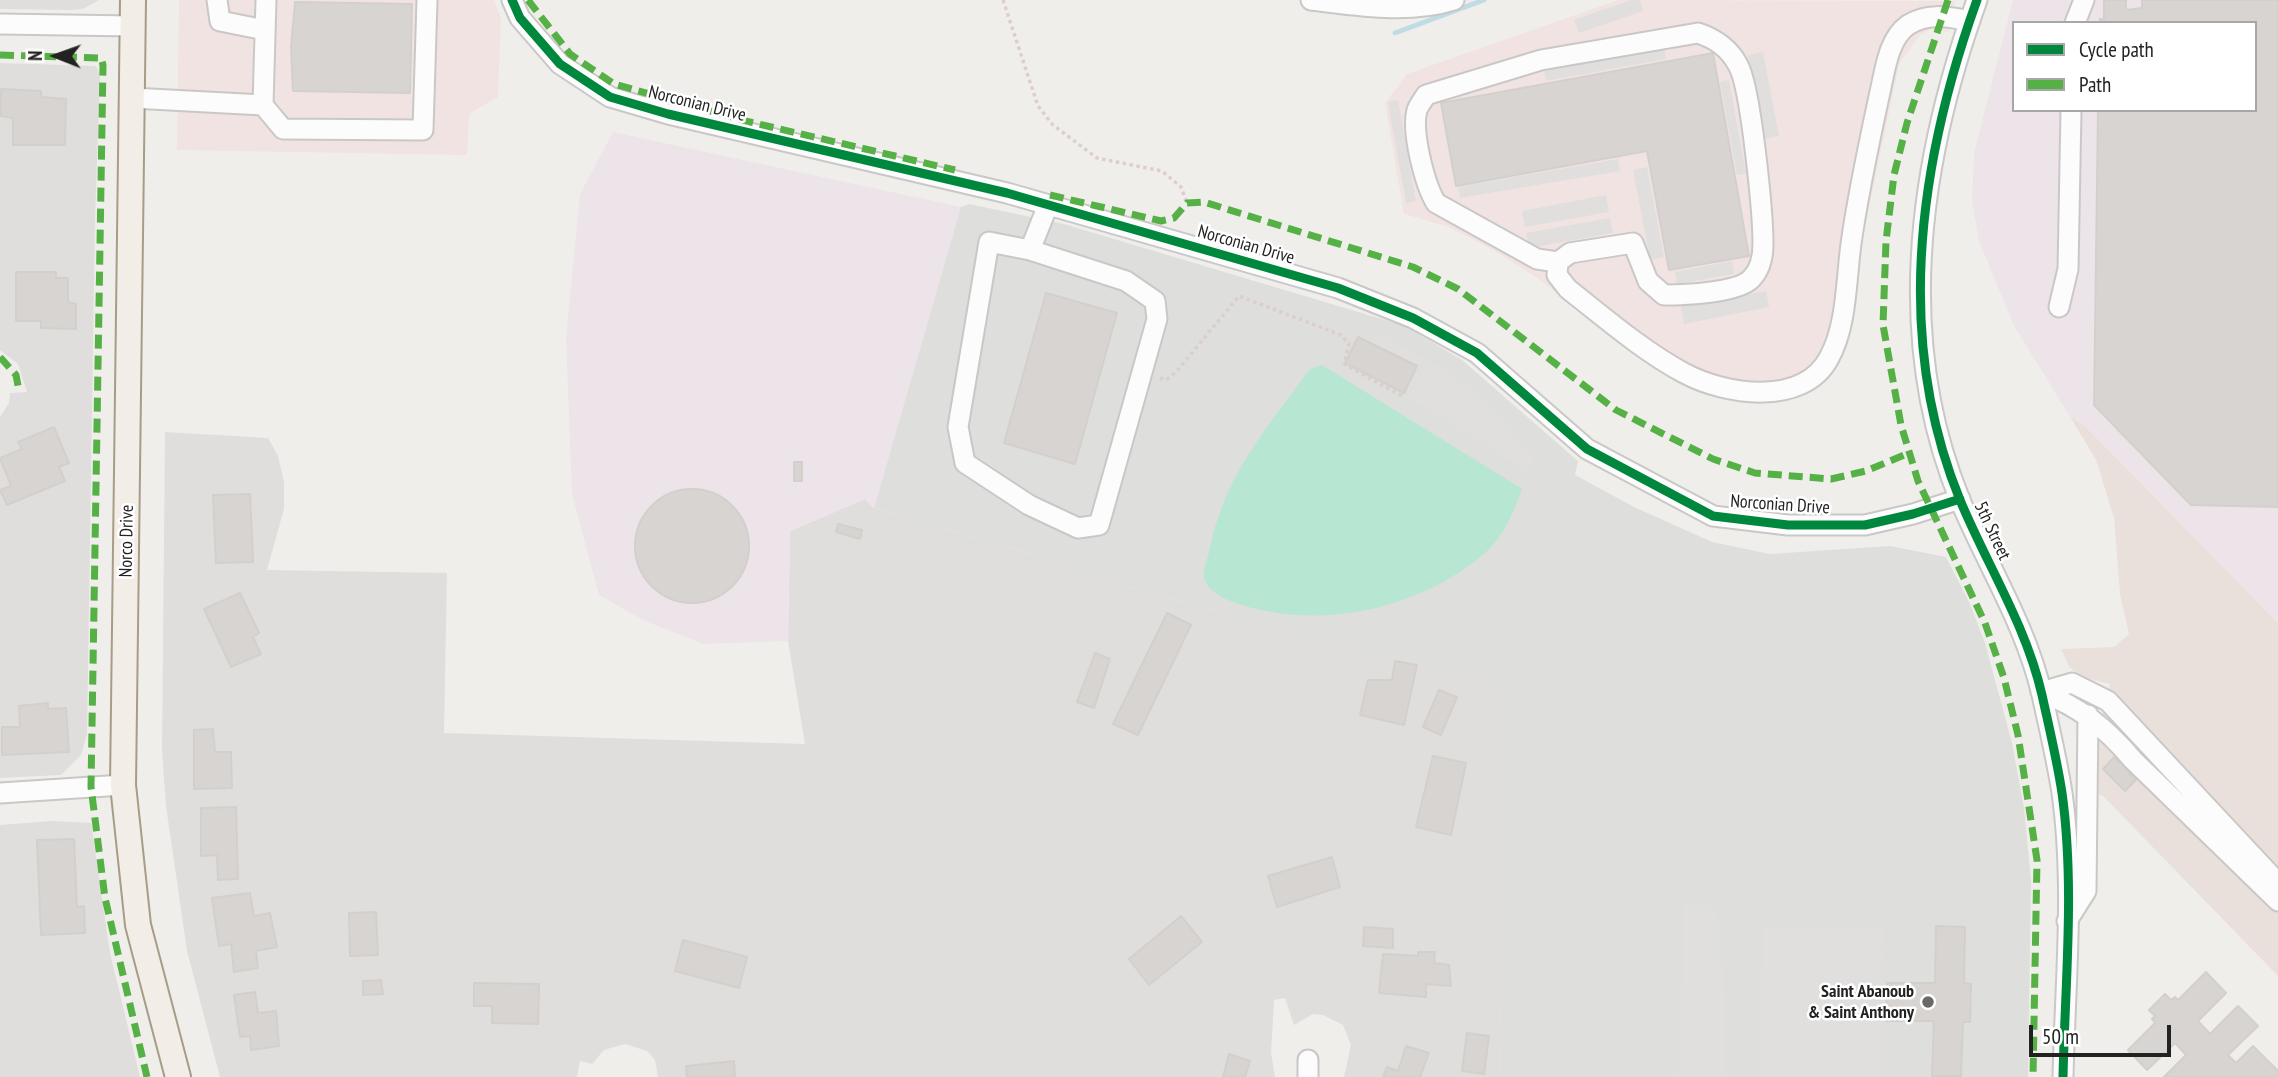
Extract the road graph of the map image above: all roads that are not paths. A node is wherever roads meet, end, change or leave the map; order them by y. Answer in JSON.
{"nodes":[{"id":1,"x":134,"y":0,"type":"edge"},
{"id":2,"x":217,"y":0,"type":"edge"},
{"id":3,"x":266,"y":0,"type":"edge"},
{"id":4,"x":427,"y":0,"type":"edge"},
{"id":5,"x":512,"y":0,"type":"edge"},
{"id":6,"x":1311,"y":0,"type":"edge"},
{"id":7,"x":1454,"y":0,"type":"edge"},
{"id":8,"x":1977,"y":0,"type":"edge"},
{"id":9,"x":2084,"y":0,"type":"edge"},
{"id":10,"x":1970,"y":21,"type":"junction"},
{"id":11,"x":2076,"y":21,"type":"edge"},
{"id":12,"x":0,"y":24,"type":"edge"},
{"id":13,"x":133,"y":26,"type":"junction"},
{"id":14,"x":265,"y":30,"type":"junction"},
{"id":15,"x":132,"y":98,"type":"junction"},
{"id":16,"x":263,"y":105,"type":"junction"},
{"id":17,"x":2071,"y":112,"type":"edge"},
{"id":18,"x":1048,"y":205,"type":"junction"},
{"id":19,"x":1030,"y":250,"type":"junction"},
{"id":20,"x":1558,"y":262,"type":"junction"},
{"id":21,"x":2059,"y":307,"type":"dead end"},
{"id":22,"x":1960,"y":499,"type":"junction"},
{"id":23,"x":2041,"y":692,"type":"junction"},
{"id":24,"x":2088,"y":715,"type":"junction"},
{"id":25,"x":124,"y":785,"type":"junction"},
{"id":26,"x":0,"y":793,"type":"edge"},
{"id":27,"x":2278,"y":883,"type":"edge"},
{"id":28,"x":2278,"y":901,"type":"edge"},
{"id":29,"x":2066,"y":922,"type":"junction"},
{"id":30,"x":178,"y":1077,"type":"edge"},
{"id":31,"x":2063,"y":1077,"type":"edge"}],
"edges":[{"from":1,"to":13,"type":"main road","name":"Norco Drive"},
{"from":2,"to":14,"type":"street"},
{"from":3,"to":14,"type":"street"},
{"from":4,"to":16,"type":"street"},
{"from":5,"to":18,"type":"street","name":"Norconian Drive"},
{"from":6,"to":7,"type":"street"},
{"from":8,"to":10,"type":"street","name":"5th Street"},
{"from":9,"to":11,"type":"street"},
{"from":10,"to":20,"type":"street"},
{"from":10,"to":22,"type":"street","name":"5th Street"},
{"from":12,"to":13,"type":"street"},
{"from":13,"to":15,"type":"main road","name":"Norco Drive"},
{"from":14,"to":16,"type":"street"},
{"from":15,"to":16,"type":"street"},
{"from":15,"to":25,"type":"main road","name":"Norco Drive"},
{"from":17,"to":21,"type":"street"},
{"from":18,"to":19,"type":"street"},
{"from":18,"to":22,"type":"street","name":"Norconian Drive"},
{"from":19,"to":19,"type":"street"},
{"from":20,"to":20,"type":"street"},
{"from":22,"to":23,"type":"street","name":"5th Street"},
{"from":23,"to":24,"type":"street"},
{"from":23,"to":27,"type":"street"},
{"from":23,"to":29,"type":"street","name":"5th Street"},
{"from":24,"to":28,"type":"street"},
{"from":24,"to":29,"type":"street"},
{"from":25,"to":26,"type":"street"},
{"from":25,"to":30,"type":"main road","name":"Norco Drive"},
{"from":29,"to":31,"type":"street","name":"5th Street"}]}
